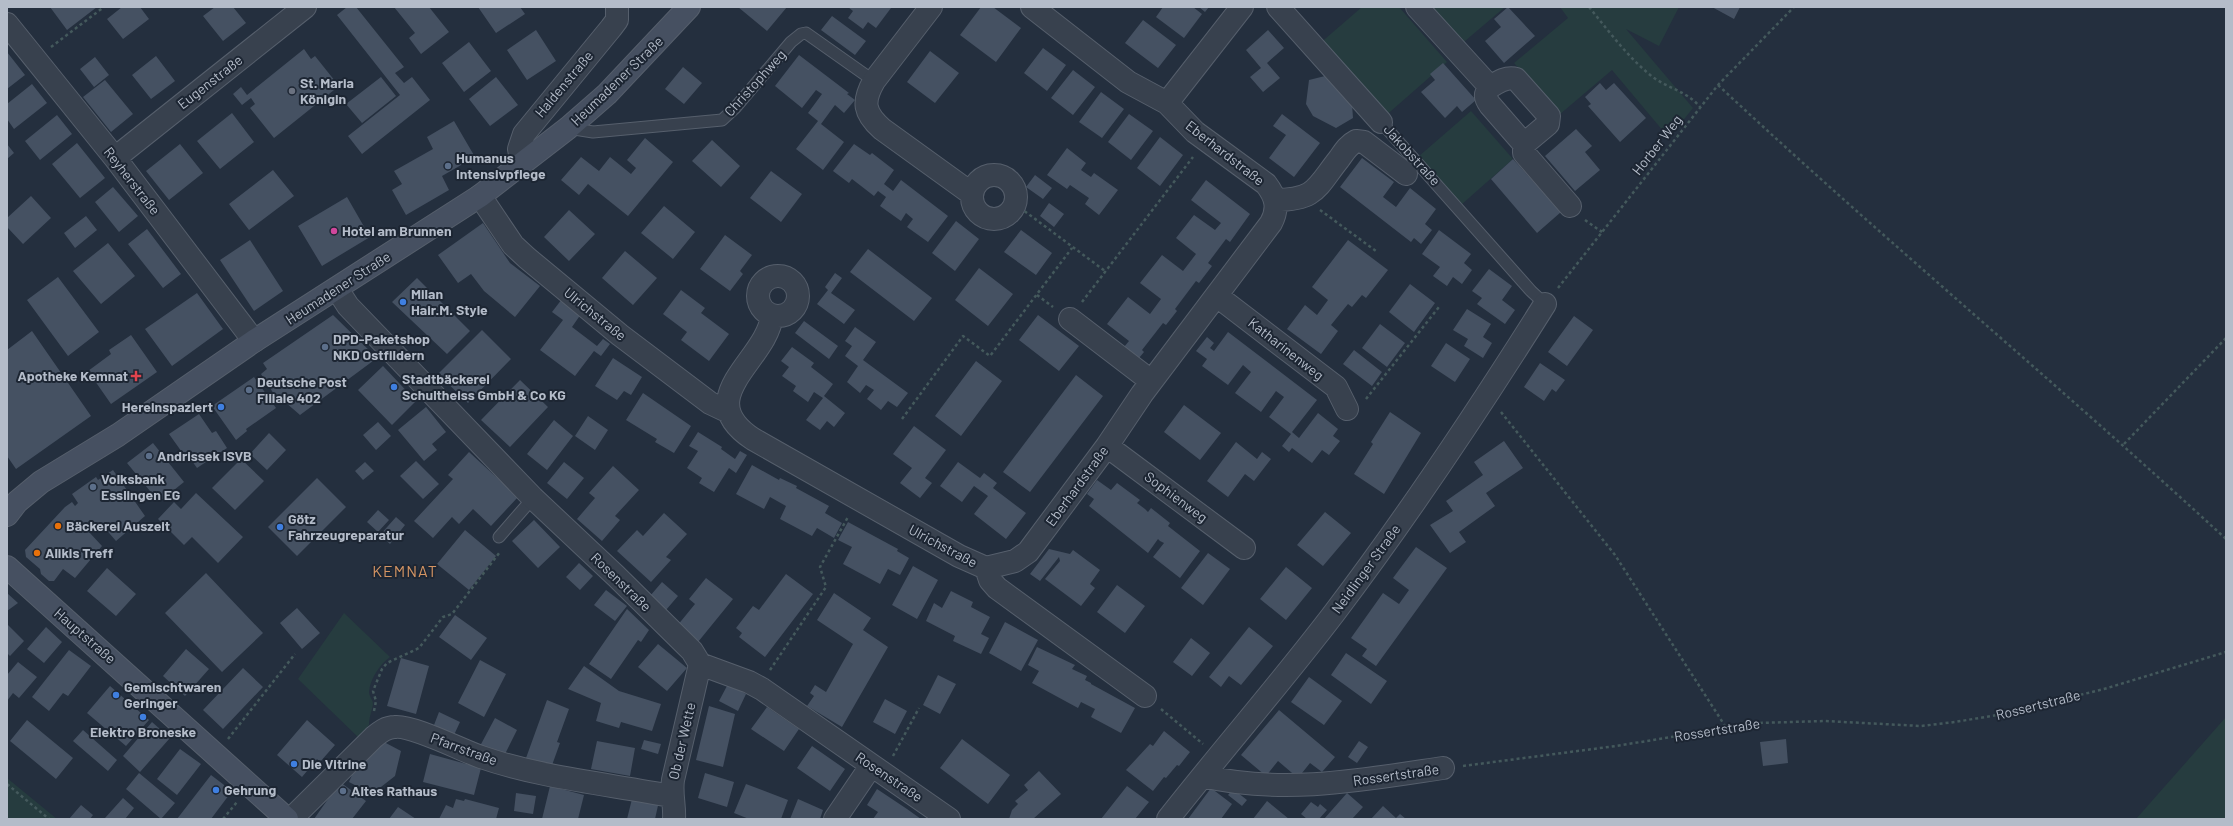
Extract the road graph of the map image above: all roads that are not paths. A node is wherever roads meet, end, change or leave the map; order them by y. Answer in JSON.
{"nodes":[{"id":1,"x":305,"y":7,"type":"edge"},
{"id":2,"x":617,"y":7,"type":"edge"},
{"id":3,"x":689,"y":7,"type":"edge"},
{"id":4,"x":931,"y":7,"type":"edge"},
{"id":5,"x":1032,"y":7,"type":"edge"},
{"id":6,"x":1242,"y":7,"type":"edge"},
{"id":7,"x":1278,"y":7,"type":"edge"},
{"id":8,"x":1417,"y":7,"type":"edge"},
{"id":9,"x":7,"y":24,"type":"edge"},
{"id":10,"x":874,"y":81,"type":"junction"},
{"id":11,"x":1490,"y":87,"type":"junction"},
{"id":12,"x":1167,"y":103,"type":"junction"},
{"id":13,"x":1381,"y":122,"type":"joint"},
{"id":14,"x":568,"y":128,"type":"junction"},
{"id":15,"x":1524,"y":144,"type":"junction"},
{"id":16,"x":115,"y":158,"type":"junction"},
{"id":17,"x":522,"y":164,"type":"junction"},
{"id":18,"x":1406,"y":174,"type":"dead end"},
{"id":19,"x":972,"y":194,"type":"junction"},
{"id":20,"x":480,"y":196,"type":"junction"},
{"id":21,"x":1275,"y":200,"type":"junction"},
{"id":22,"x":1570,"y":206,"type":"dead end"},
{"id":23,"x":337,"y":288,"type":"junction"},
{"id":24,"x":1217,"y":296,"type":"junction"},
{"id":25,"x":1545,"y":304,"type":"joint"},
{"id":26,"x":772,"y":315,"type":"dead end"},
{"id":27,"x":1070,"y":319,"type":"road end"},
{"id":28,"x":254,"y":341,"type":"junction"},
{"id":29,"x":1151,"y":381,"type":"junction"},
{"id":30,"x":1347,"y":409,"type":"dead end"},
{"id":31,"x":729,"y":412,"type":"junction"},
{"id":32,"x":1107,"y":446,"type":"junction"},
{"id":33,"x":533,"y":498,"type":"junction"},
{"id":34,"x":7,"y":515,"type":"edge"},
{"id":35,"x":499,"y":537,"type":"dead end"},
{"id":36,"x":1244,"y":548,"type":"dead end"},
{"id":37,"x":7,"y":567,"type":"edge"},
{"id":38,"x":986,"y":568,"type":"junction"},
{"id":39,"x":700,"y":664,"type":"junction"},
{"id":40,"x":1145,"y":696,"type":"road end"},
{"id":41,"x":1443,"y":768,"type":"road end"},
{"id":42,"x":877,"y":770,"type":"junction"},
{"id":43,"x":1203,"y":776,"type":"junction"},
{"id":44,"x":671,"y":796,"type":"junction"},
{"id":45,"x":288,"y":819,"type":"edge"},
{"id":46,"x":291,"y":819,"type":"edge"},
{"id":47,"x":675,"y":819,"type":"edge"},
{"id":48,"x":835,"y":819,"type":"edge"},
{"id":49,"x":949,"y":819,"type":"edge"},
{"id":50,"x":1168,"y":819,"type":"edge"}],
"edges":[{"from":1,"to":16,"type":"street","name":"Eugenstraße"},
{"from":2,"to":17,"type":"street","name":"Haldenstraße"},
{"from":3,"to":14,"type":"main road","name":"Heumadener Straße"},
{"from":4,"to":10,"type":"street"},
{"from":5,"to":12,"type":"street","name":"Eberhardstraße"},
{"from":6,"to":12,"type":"street"},
{"from":7,"to":13,"type":"street","name":"Jakobstraße"},
{"from":8,"to":11,"type":"street"},
{"from":9,"to":16,"type":"street","name":"Reyherstraße"},
{"from":10,"to":14,"type":"lane","name":"Christophweg"},
{"from":10,"to":19,"type":"street"},
{"from":11,"to":15,"type":"street"},
{"from":11,"to":15,"type":"street"},
{"from":12,"to":21,"type":"street","name":"Eberhardstraße"},
{"from":13,"to":25,"type":"lane","name":"Jakobstraße"},
{"from":14,"to":17,"type":"main road","name":"Heumadener Straße"},
{"from":15,"to":22,"type":"street"},
{"from":16,"to":28,"type":"street","name":"Reyherstraße"},
{"from":17,"to":20,"type":"main road","name":"Heumadener Straße"},
{"from":18,"to":21,"type":"street"},
{"from":19,"to":19,"type":"street"},
{"from":20,"to":23,"type":"main road","name":"Heumadener Straße"},
{"from":20,"to":31,"type":"street","name":"Ulrichstraße"},
{"from":21,"to":24,"type":"street","name":"Eberhardstraße"},
{"from":23,"to":28,"type":"main road","name":"Heumadener Straße"},
{"from":23,"to":33,"type":"street","name":"Rosenstraße"},
{"from":24,"to":29,"type":"street","name":"Eberhardstraße"},
{"from":24,"to":30,"type":"street","name":"Katharinenweg"},
{"from":25,"to":43,"type":"street","name":"Neidlinger Straße"},
{"from":26,"to":31,"type":"street"},
{"from":27,"to":29,"type":"street"},
{"from":28,"to":34,"type":"main road","name":"Heumadener Straße"},
{"from":29,"to":32,"type":"street","name":"Eberhardstraße"},
{"from":31,"to":38,"type":"street","name":"Ulrichstraße"},
{"from":32,"to":36,"type":"street","name":"Sophienweg"},
{"from":32,"to":38,"type":"street","name":"Eberhardstraße"},
{"from":33,"to":35,"type":"lane"},
{"from":33,"to":39,"type":"street","name":"Rosenstraße"},
{"from":37,"to":45,"type":"main road","name":"Hauptstraße"},
{"from":38,"to":40,"type":"street","name":"Ulrichstraße"},
{"from":39,"to":42,"type":"street","name":"Rosenstraße"},
{"from":39,"to":44,"type":"street","name":"Ob der Wette"},
{"from":41,"to":43,"type":"street","name":"Rossertstraße"},
{"from":42,"to":48,"type":"street"},
{"from":42,"to":49,"type":"street","name":"Rosenstraße"},
{"from":43,"to":50,"type":"street","name":"Neidlinger Straße"},
{"from":44,"to":46,"type":"street","name":"Pfarrstraße"},
{"from":44,"to":47,"type":"street","name":"Ob der Wette"}]}
